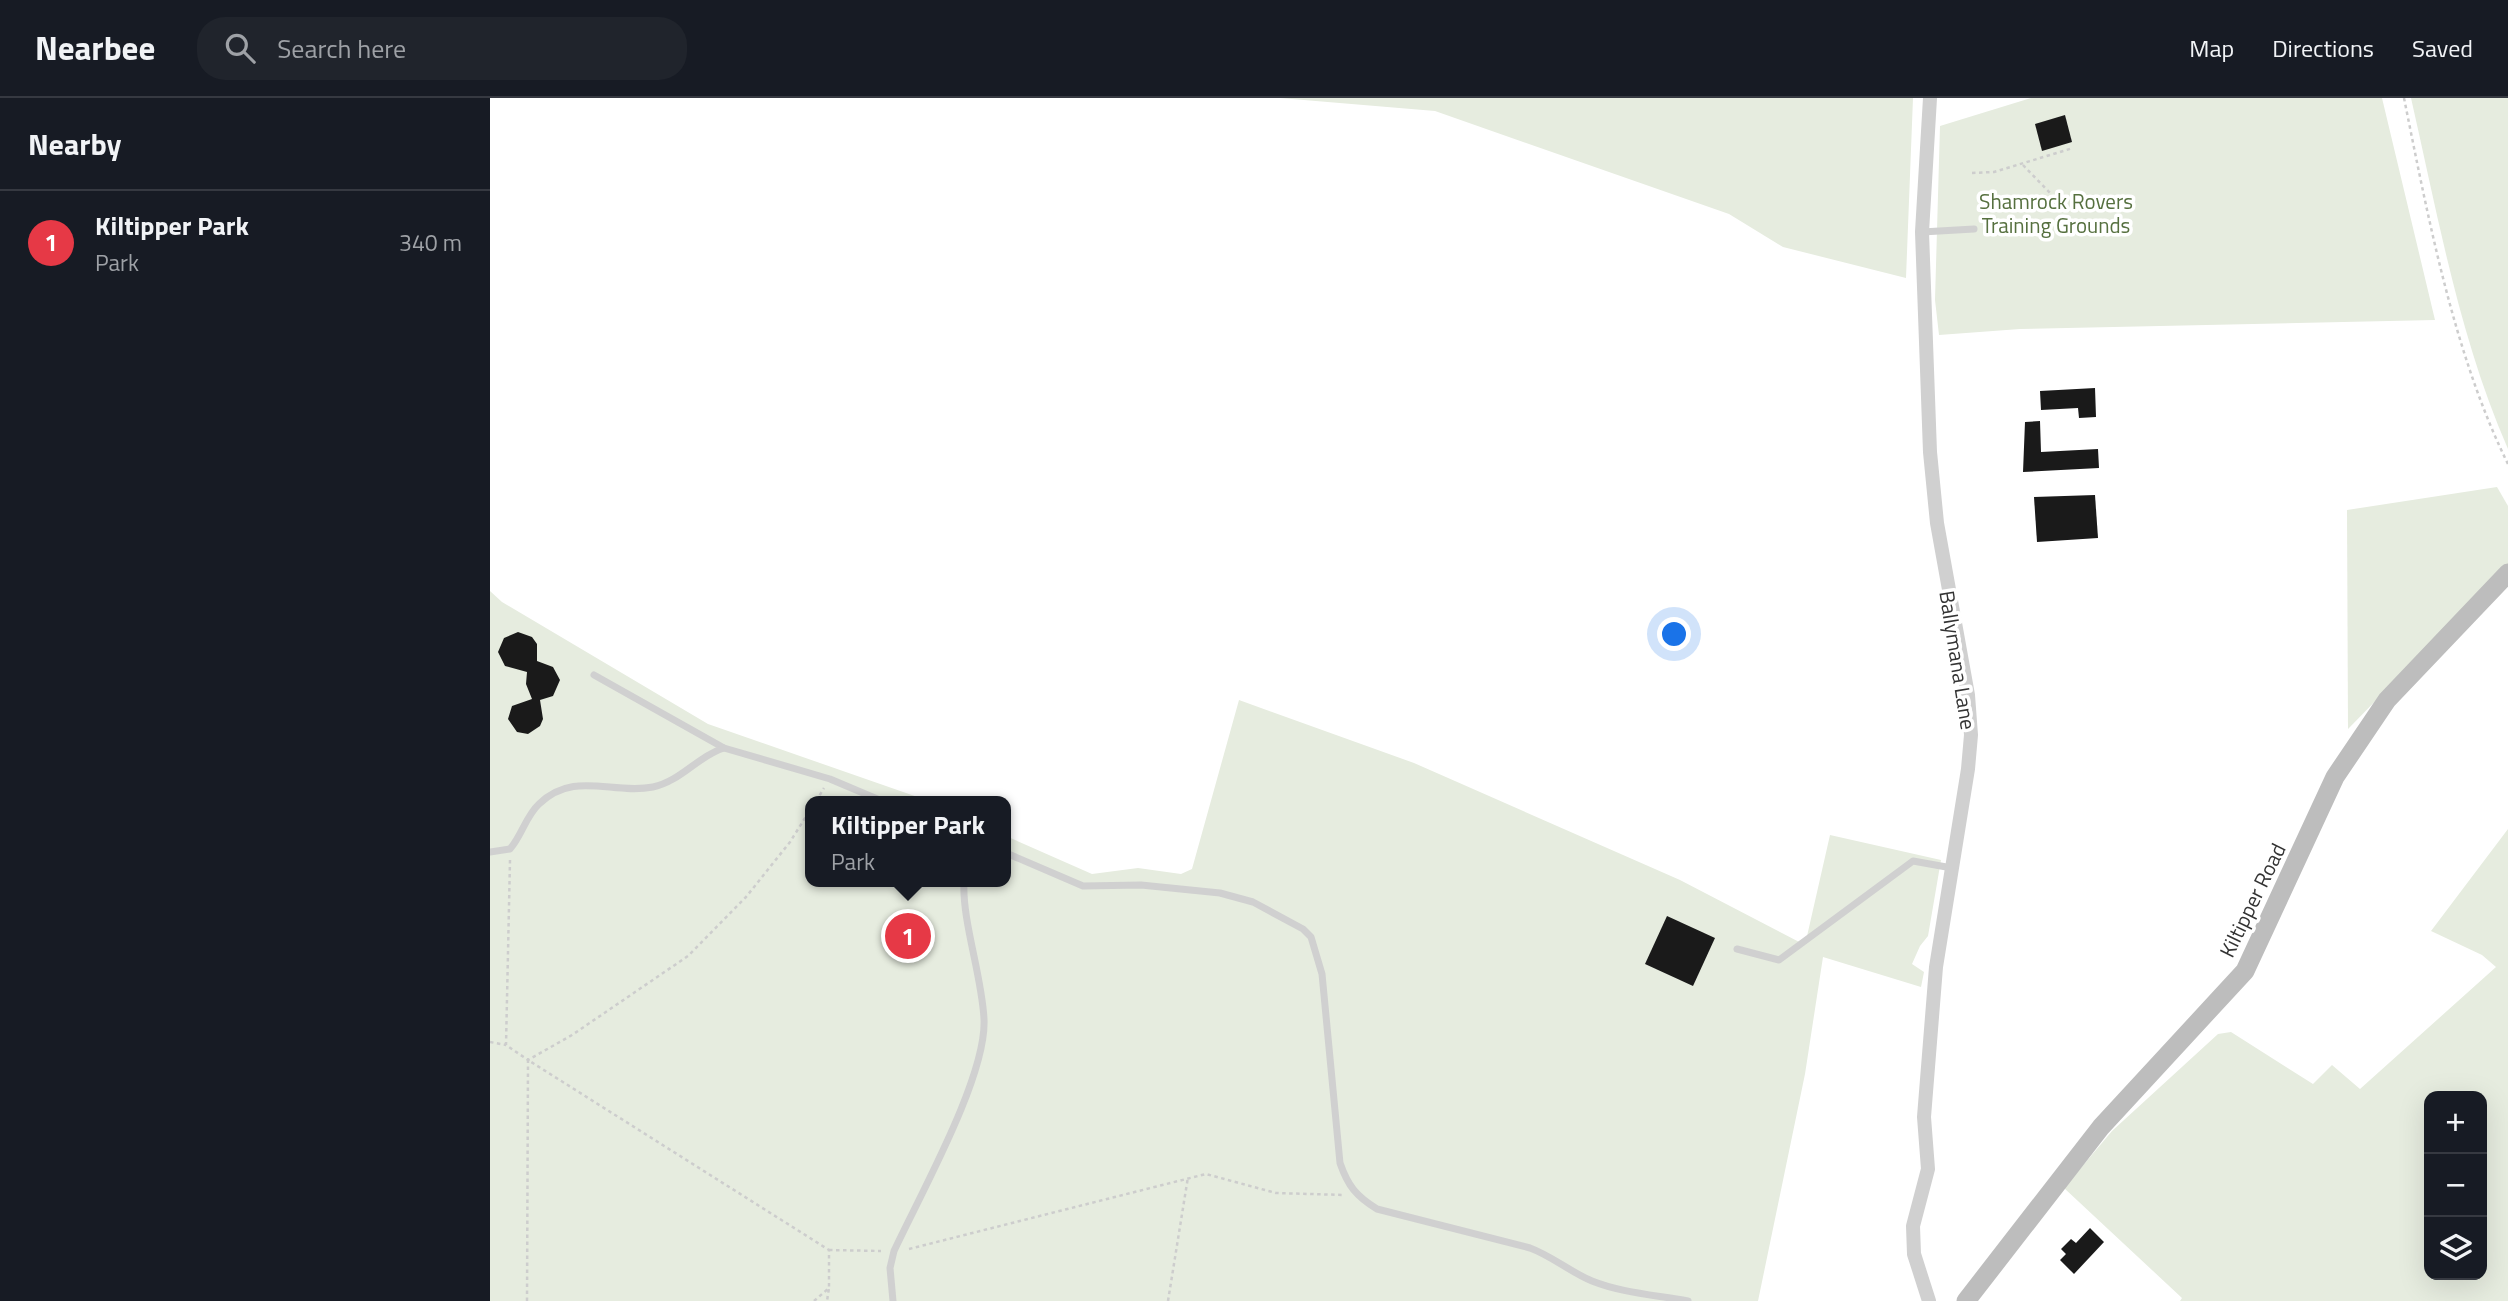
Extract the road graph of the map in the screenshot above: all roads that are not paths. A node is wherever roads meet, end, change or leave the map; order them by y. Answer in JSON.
{"nodes":[{"id":1,"x":1930,"y":98,"type":"edge"},
{"id":2,"x":1975,"y":229,"type":"dead end"},
{"id":3,"x":1922,"y":232,"type":"junction"},
{"id":4,"x":2508,"y":573,"type":"edge"},
{"id":5,"x":594,"y":675,"type":"dead end"},
{"id":6,"x":724,"y":748,"type":"junction"},
{"id":7,"x":870,"y":796,"type":"edge"},
{"id":8,"x":490,"y":852,"type":"edge"},
{"id":9,"x":1011,"y":855,"type":"edge"},
{"id":10,"x":1952,"y":868,"type":"junction"},
{"id":11,"x":965,"y":887,"type":"edge"},
{"id":12,"x":1737,"y":949,"type":"dead end"},
{"id":13,"x":893,"y":1301,"type":"edge"},
{"id":14,"x":1688,"y":1301,"type":"edge"},
{"id":15,"x":1928,"y":1301,"type":"edge"},
{"id":16,"x":1966,"y":1301,"type":"edge"}],
"edges":[{"from":1,"to":3,"type":"street","name":"Ballymana Lane"},
{"from":2,"to":3,"type":"lane"},
{"from":3,"to":10,"type":"street","name":"Ballymana Lane"},
{"from":4,"to":16,"type":"street","name":"Kiltipper Road"},
{"from":5,"to":6,"type":"lane"},
{"from":6,"to":7,"type":"lane"},
{"from":6,"to":8,"type":"lane"},
{"from":9,"to":14,"type":"lane"},
{"from":10,"to":12,"type":"lane"},
{"from":10,"to":15,"type":"street","name":"Ballymana Lane"},
{"from":11,"to":13,"type":"lane"}]}
